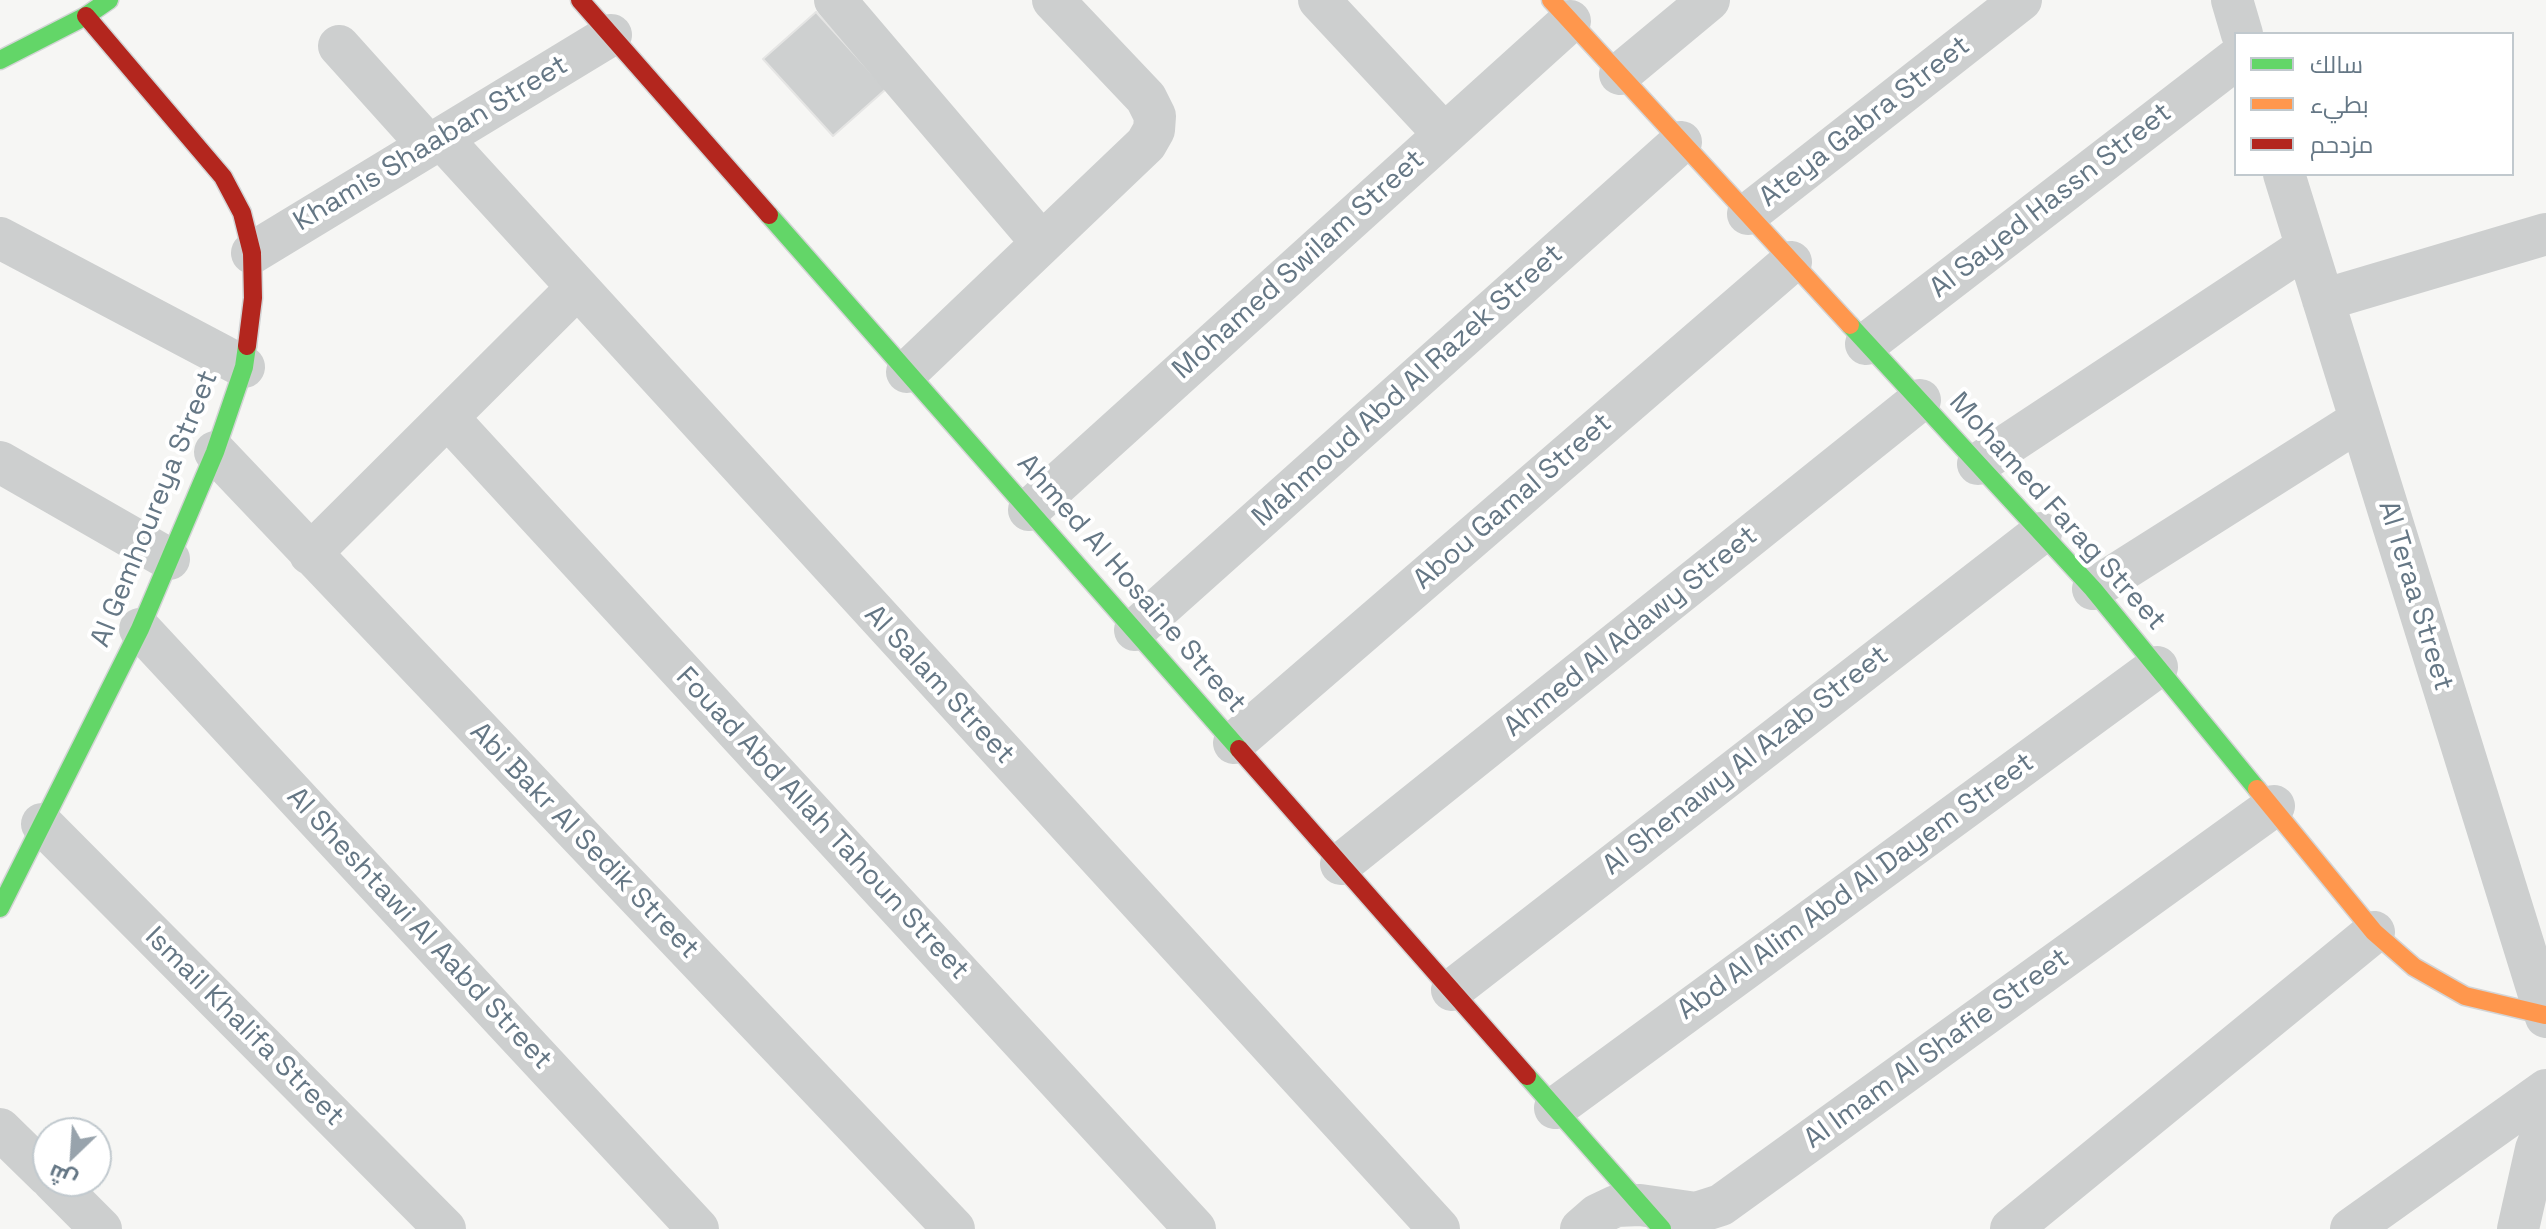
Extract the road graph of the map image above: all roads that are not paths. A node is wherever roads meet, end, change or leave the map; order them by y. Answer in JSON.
{"nodes":[{"id":1,"x":109,"y":0,"type":"edge"},
{"id":2,"x":580,"y":0,"type":"edge"},
{"id":3,"x":835,"y":0,"type":"edge"},
{"id":4,"x":1053,"y":0,"type":"edge"},
{"id":5,"x":1319,"y":0,"type":"edge"},
{"id":6,"x":1709,"y":0,"type":"edge"},
{"id":7,"x":2021,"y":0,"type":"edge"},
{"id":8,"x":2232,"y":0,"type":"edge"},
{"id":9,"x":1560,"y":11,"type":"edge"},
{"id":10,"x":86,"y":16,"type":"junction"},
{"id":11,"x":2241,"y":32,"type":"edge"},
{"id":12,"x":611,"y":35,"type":"junction"},
{"id":13,"x":339,"y":46,"type":"dead end"},
{"id":14,"x":0,"y":60,"type":"edge"},
{"id":15,"x":2234,"y":61,"type":"edge"},
{"id":16,"x":1620,"y":74,"type":"junction"},
{"id":17,"x":1444,"y":134,"type":"junction"},
{"id":18,"x":435,"y":142,"type":"junction"},
{"id":19,"x":1681,"y":142,"type":"junction"},
{"id":20,"x":2285,"y":176,"type":"edge"},
{"id":21,"x":1748,"y":214,"type":"junction"},
{"id":22,"x":2546,"y":234,"type":"edge"},
{"id":23,"x":0,"y":238,"type":"edge"},
{"id":24,"x":1042,"y":243,"type":"junction"},
{"id":25,"x":2306,"y":247,"type":"junction"},
{"id":26,"x":252,"y":253,"type":"junction"},
{"id":27,"x":1791,"y":262,"type":"junction"},
{"id":28,"x":576,"y":289,"type":"junction"},
{"id":29,"x":2323,"y":300,"type":"junction"},
{"id":30,"x":1866,"y":344,"type":"junction"},
{"id":31,"x":244,"y":367,"type":"junction"},
{"id":32,"x":907,"y":372,"type":"junction"},
{"id":33,"x":1920,"y":400,"type":"junction"},
{"id":34,"x":448,"y":418,"type":"junction"},
{"id":35,"x":2360,"y":420,"type":"junction"},
{"id":36,"x":215,"y":452,"type":"junction"},
{"id":37,"x":0,"y":462,"type":"edge"},
{"id":38,"x":1978,"y":464,"type":"junction"},
{"id":39,"x":1029,"y":510,"type":"junction"},
{"id":40,"x":2041,"y":533,"type":"junction"},
{"id":41,"x":310,"y":554,"type":"junction"},
{"id":42,"x":169,"y":559,"type":"junction"},
{"id":43,"x":2093,"y":589,"type":"junction"},
{"id":44,"x":140,"y":629,"type":"junction"},
{"id":45,"x":1135,"y":630,"type":"junction"},
{"id":46,"x":2157,"y":667,"type":"junction"},
{"id":47,"x":1234,"y":743,"type":"junction"},
{"id":48,"x":2274,"y":806,"type":"junction"},
{"id":49,"x":42,"y":824,"type":"junction"},
{"id":50,"x":1341,"y":864,"type":"junction"},
{"id":51,"x":4,"y":891,"type":"edge"},
{"id":52,"x":2374,"y":932,"type":"junction"},
{"id":53,"x":1452,"y":990,"type":"junction"},
{"id":54,"x":2546,"y":1016,"type":"edge"},
{"id":55,"x":2546,"y":1090,"type":"edge"},
{"id":56,"x":1555,"y":1108,"type":"junction"},
{"id":57,"x":2546,"y":1124,"type":"edge"},
{"id":58,"x":0,"y":1129,"type":"edge"},
{"id":59,"x":32,"y":1160,"type":"edge"},
{"id":60,"x":69,"y":1197,"type":"edge"},
{"id":61,"x":1651,"y":1217,"type":"edge"},
{"id":62,"x":101,"y":1229,"type":"edge"},
{"id":63,"x":445,"y":1229,"type":"edge"},
{"id":64,"x":698,"y":1229,"type":"edge"},
{"id":65,"x":954,"y":1229,"type":"edge"},
{"id":66,"x":1195,"y":1229,"type":"edge"},
{"id":67,"x":1439,"y":1229,"type":"edge"},
{"id":68,"x":1581,"y":1229,"type":"edge"},
{"id":69,"x":2011,"y":1229,"type":"edge"},
{"id":70,"x":2351,"y":1229,"type":"edge"},
{"id":71,"x":2518,"y":1229,"type":"edge"}],
"edges":[{"from":1,"to":10,"type":"street"},
{"from":2,"to":12,"type":"street","name":"Ahmed Al Hosaine Street"},
{"from":3,"to":24,"type":"street"},
{"from":4,"to":24,"type":"street"},
{"from":5,"to":17,"type":"street"},
{"from":6,"to":16,"type":"street"},
{"from":7,"to":21,"type":"street","name":"Ateya Gabra Street"},
{"from":8,"to":11,"type":"street"},
{"from":9,"to":16,"type":"street","name":"Mohamed Farag Street"},
{"from":9,"to":17,"type":"street","name":"Mohamed Swilam Street"},
{"from":10,"to":14,"type":"street"},
{"from":10,"to":26,"type":"street","name":"Al Gemhoureya Street"},
{"from":12,"to":18,"type":"street","name":"Khamis Shaaban Street"},
{"from":12,"to":32,"type":"street","name":"Ahmed Al Hosaine Street"},
{"from":13,"to":18,"type":"street","name":"Al Salam Street"},
{"from":15,"to":30,"type":"street","name":"Al Sayed Hassn Street"},
{"from":16,"to":19,"type":"street","name":"Mohamed Farag Street"},
{"from":17,"to":39,"type":"street","name":"Mohamed Swilam Street"},
{"from":18,"to":26,"type":"street","name":"Khamis Shaaban Street"},
{"from":18,"to":28,"type":"street","name":"Al Salam Street"},
{"from":19,"to":21,"type":"street","name":"Mohamed Farag Street"},
{"from":19,"to":45,"type":"street","name":"Mahmoud Abd Al Razek Street"},
{"from":20,"to":25,"type":"street","name":"Al Teraa Street"},
{"from":21,"to":27,"type":"street","name":"Mohamed Farag Street"},
{"from":22,"to":29,"type":"street"},
{"from":23,"to":31,"type":"street"},
{"from":24,"to":32,"type":"street"},
{"from":25,"to":29,"type":"street","name":"Al Teraa Street"},
{"from":25,"to":38,"type":"street"},
{"from":26,"to":31,"type":"street","name":"Al Gemhoureya Street"},
{"from":27,"to":30,"type":"street","name":"Mohamed Farag Street"},
{"from":27,"to":47,"type":"street","name":"Abou Gamal Street"},
{"from":28,"to":34,"type":"street"},
{"from":28,"to":67,"type":"street","name":"Al Salam Street"},
{"from":29,"to":35,"type":"street","name":"Al Teraa Street"},
{"from":30,"to":33,"type":"street","name":"Mohamed Farag Street"},
{"from":31,"to":36,"type":"street","name":"Al Gemhoureya Street"},
{"from":32,"to":39,"type":"street","name":"Ahmed Al Hosaine Street"},
{"from":33,"to":38,"type":"street","name":"Mohamed Farag Street"},
{"from":33,"to":50,"type":"street","name":"Ahmed Al Adawy Street"},
{"from":34,"to":41,"type":"street"},
{"from":34,"to":66,"type":"street","name":"Fouad Abd Allah Tahoun Street"},
{"from":35,"to":43,"type":"street"},
{"from":35,"to":54,"type":"street","name":"Al Teraa Street"},
{"from":36,"to":41,"type":"street","name":"Abi Bakr Al Sedik Street"},
{"from":36,"to":42,"type":"street","name":"Al Gemhoureya Street"},
{"from":37,"to":42,"type":"street"},
{"from":38,"to":40,"type":"street","name":"Mohamed Farag Street"},
{"from":39,"to":45,"type":"street","name":"Ahmed Al Hosaine Street"},
{"from":40,"to":43,"type":"street","name":"Mohamed Farag Street"},
{"from":40,"to":53,"type":"street","name":"Al Shenawy Al Azab Street"},
{"from":41,"to":65,"type":"street","name":"Abi Bakr Al Sedik Street"},
{"from":42,"to":44,"type":"street","name":"Al Gemhoureya Street"},
{"from":43,"to":46,"type":"street","name":"Mohamed Farag Street"},
{"from":44,"to":49,"type":"street","name":"Al Gemhoureya Street"},
{"from":44,"to":64,"type":"street","name":"Al Sheshtawi Al Aabd Street"},
{"from":45,"to":47,"type":"street","name":"Ahmed Al Hosaine Street"},
{"from":46,"to":48,"type":"street","name":"Mohamed Farag Street"},
{"from":46,"to":56,"type":"street","name":"Abd Al Alim Abd Al Dayem Street"},
{"from":47,"to":50,"type":"street","name":"Ahmed Al Hosaine Street"},
{"from":48,"to":52,"type":"street","name":"Mohamed Farag Street"},
{"from":48,"to":61,"type":"street","name":"Al Imam Al Shafie Street"},
{"from":49,"to":51,"type":"street","name":"Al Gemhoureya Street"},
{"from":49,"to":63,"type":"street","name":"Ismail Khalifa Street"},
{"from":50,"to":53,"type":"street","name":"Ahmed Al Hosaine Street"},
{"from":52,"to":54,"type":"street","name":"Mohamed Farag Street"},
{"from":52,"to":69,"type":"street"},
{"from":53,"to":56,"type":"street","name":"Ahmed Al Hosaine Street"},
{"from":55,"to":70,"type":"street"},
{"from":56,"to":61,"type":"street","name":"Ahmed Al Hosaine Street"},
{"from":57,"to":71,"type":"street"},
{"from":58,"to":59,"type":"street"},
{"from":60,"to":62,"type":"street"},
{"from":61,"to":68,"type":"street","name":"Al Imam Al Shafie Street"}]}
